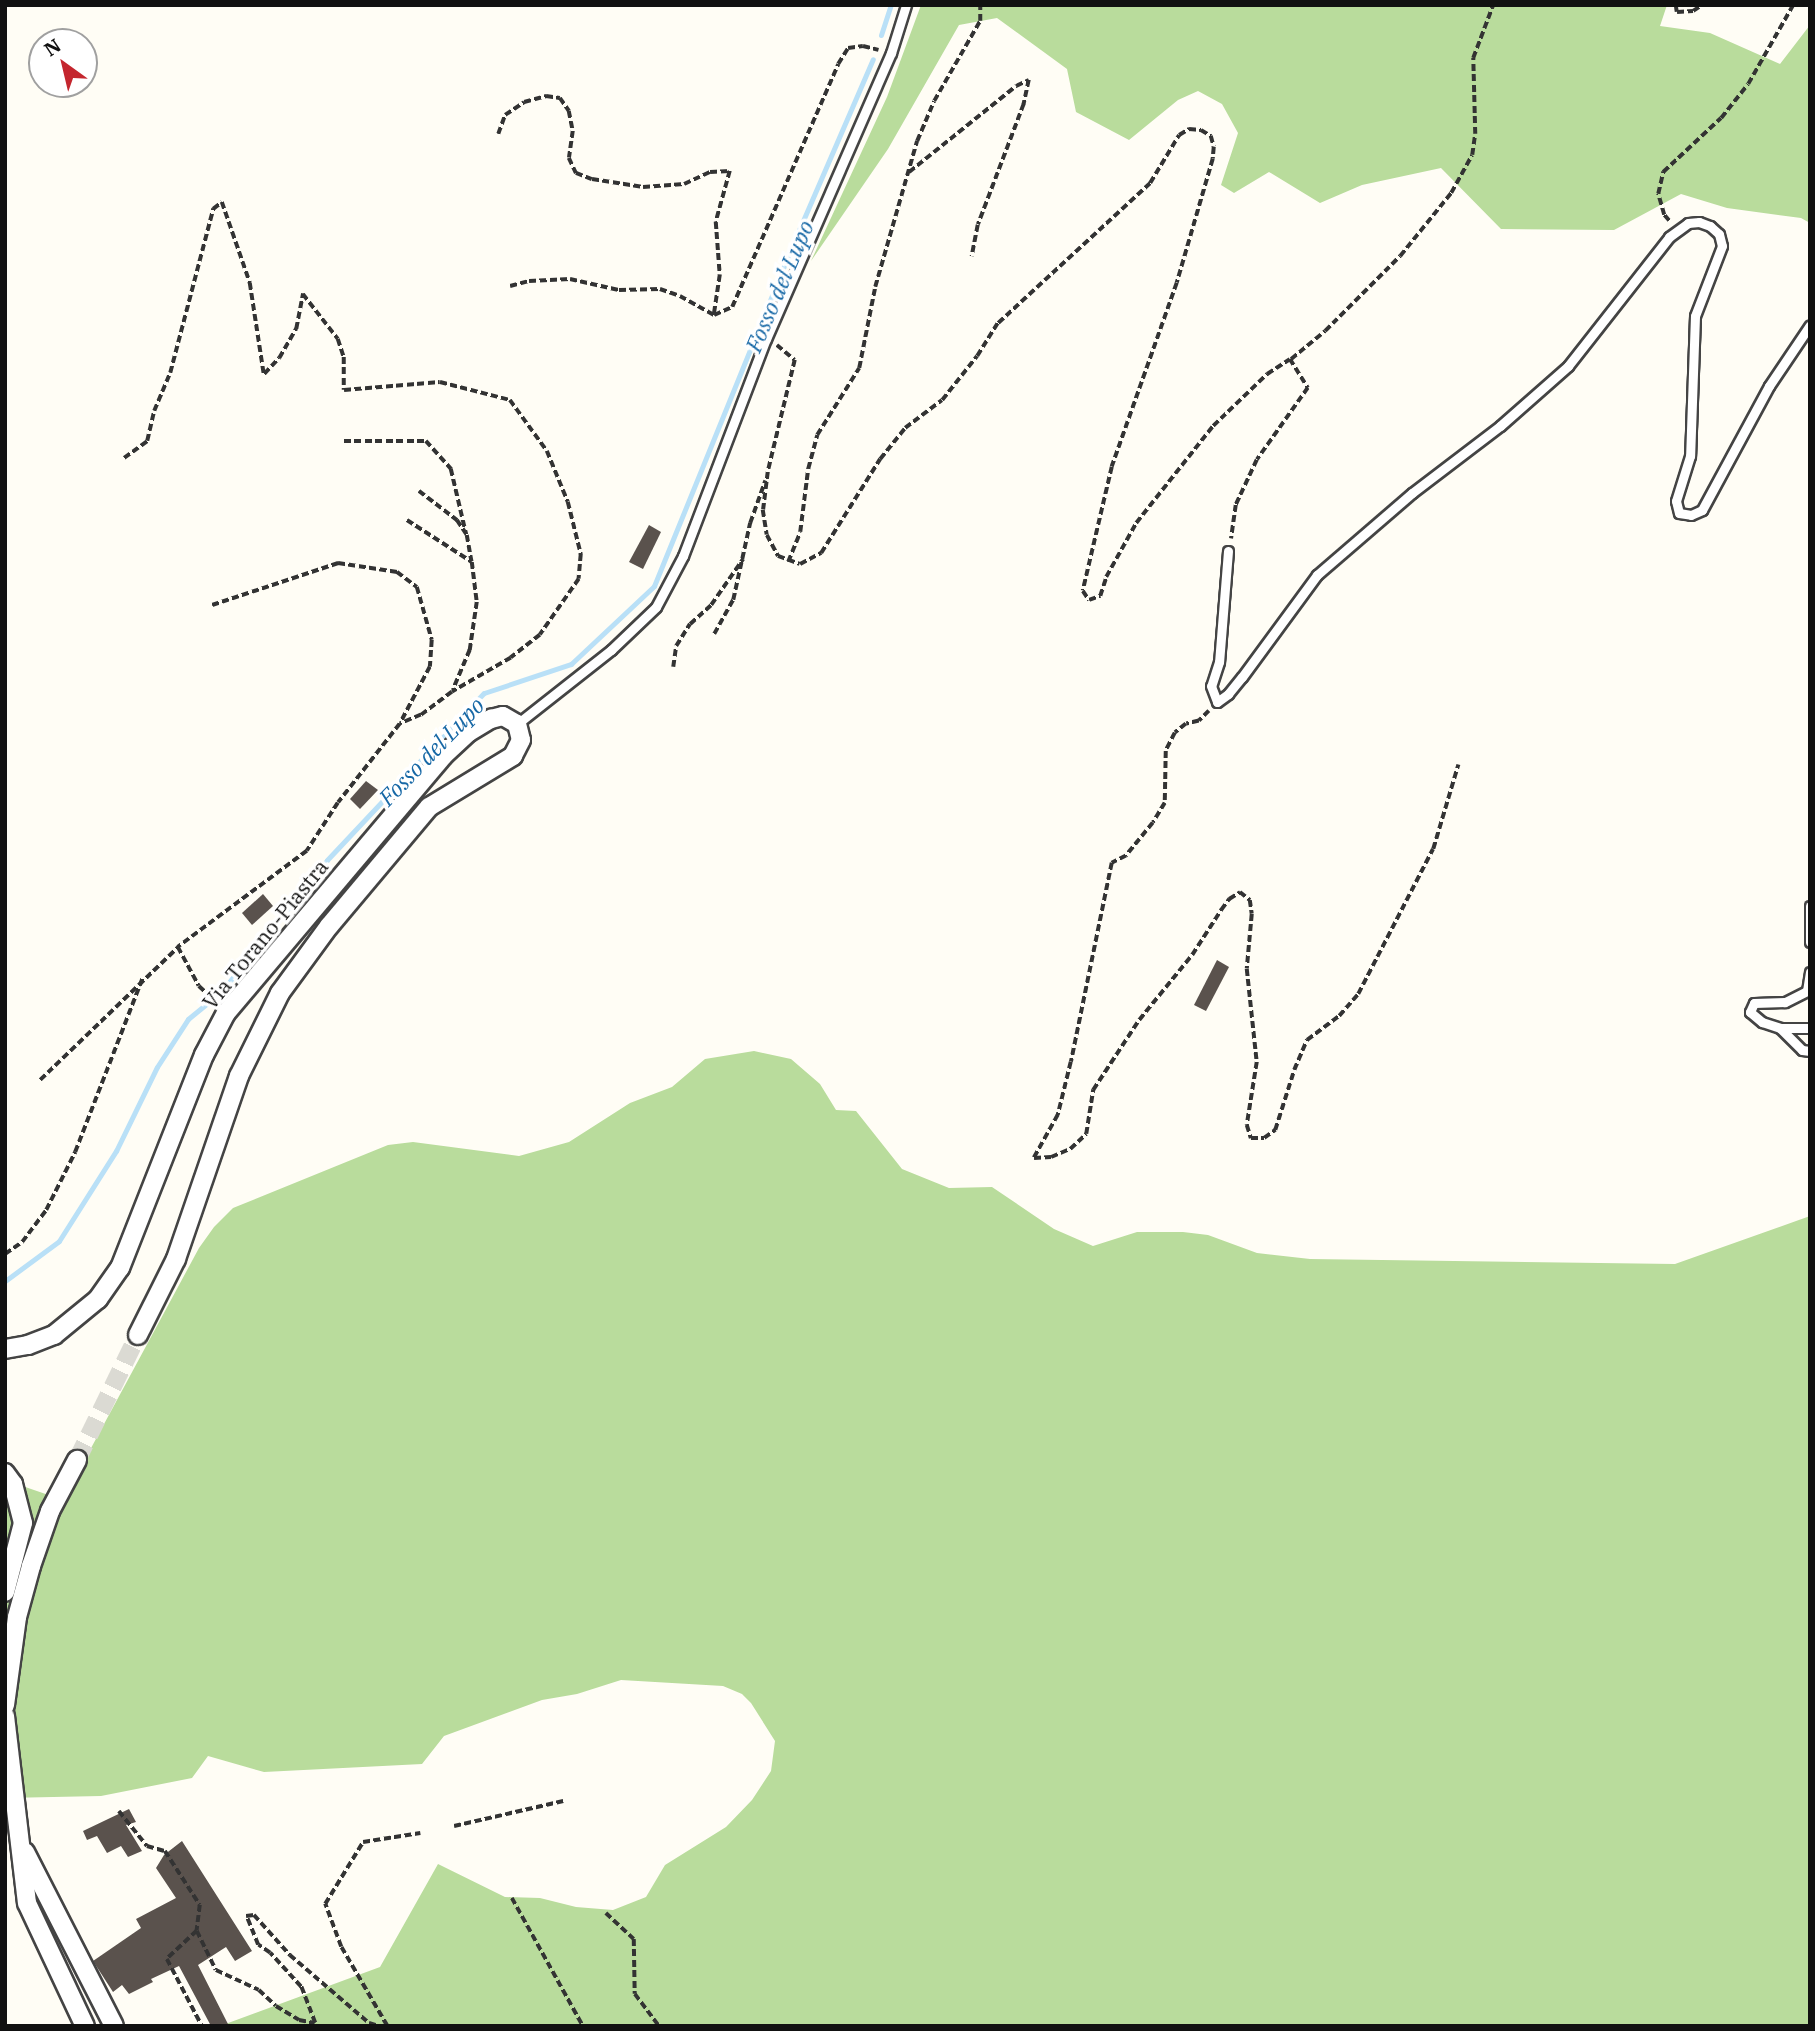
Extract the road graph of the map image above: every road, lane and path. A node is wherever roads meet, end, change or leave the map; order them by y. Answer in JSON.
{"nodes":[{"id":1,"x":906,"y":5,"type":"edge"},
{"id":2,"x":980,"y":5,"type":"edge"},
{"id":3,"x":1493,"y":5,"type":"edge"},
{"id":4,"x":1676,"y":5,"type":"edge"},
{"id":5,"x":1702,"y":5,"type":"edge"},
{"id":6,"x":1793,"y":5,"type":"edge"},
{"id":7,"x":891,"y":53,"type":"junction"},
{"id":8,"x":498,"y":134,"type":"dead end"},
{"id":9,"x":907,"y":173,"type":"junction"},
{"id":10,"x":1678,"y":230,"type":"junction"},
{"id":11,"x":972,"y":256,"type":"dead end"},
{"id":12,"x":510,"y":286,"type":"dead end"},
{"id":13,"x":714,"y":315,"type":"junction"},
{"id":14,"x":1810,"y":325,"type":"edge"},
{"id":15,"x":766,"y":339,"type":"junction"},
{"id":16,"x":1290,"y":359,"type":"junction"},
{"id":17,"x":345,"y":441,"type":"dead end"},
{"id":18,"x":124,"y":457,"type":"dead end"},
{"id":19,"x":768,"y":472,"type":"junction"},
{"id":20,"x":419,"y":491,"type":"dead end"},
{"id":21,"x":407,"y":520,"type":"dead end"},
{"id":22,"x":467,"y":535,"type":"junction"},
{"id":23,"x":1228,"y":551,"type":"joint"},
{"id":24,"x":744,"y":557,"type":"junction"},
{"id":25,"x":472,"y":562,"type":"junction"},
{"id":26,"x":788,"y":562,"type":"junction"},
{"id":27,"x":212,"y":605,"type":"dead end"},
{"id":28,"x":714,"y":634,"type":"dead end"},
{"id":29,"x":673,"y":667,"type":"dead end"},
{"id":30,"x":452,"y":692,"type":"junction"},
{"id":31,"x":1217,"y":702,"type":"junction"},
{"id":32,"x":400,"y":724,"type":"junction"},
{"id":33,"x":517,"y":724,"type":"junction"},
{"id":34,"x":1458,"y":765,"type":"dead end"},
{"id":35,"x":1810,"y":906,"type":"edge"},
{"id":36,"x":1810,"y":942,"type":"edge"},
{"id":37,"x":178,"y":947,"type":"junction"},
{"id":38,"x":1810,"y":972,"type":"edge"},
{"id":39,"x":143,"y":977,"type":"junction"},
{"id":40,"x":219,"y":1006,"type":"dead end"},
{"id":41,"x":1780,"y":1028,"type":"junction"},
{"id":42,"x":1810,"y":1028,"type":"edge"},
{"id":43,"x":1810,"y":1051,"type":"edge"},
{"id":44,"x":40,"y":1080,"type":"dead end"},
{"id":45,"x":5,"y":1254,"type":"edge"},
{"id":46,"x":138,"y":1335,"type":"tunnel mouth"},
{"id":47,"x":5,"y":1349,"type":"edge"},
{"id":48,"x":77,"y":1460,"type":"tunnel mouth"},
{"id":49,"x":5,"y":1473,"type":"edge"},
{"id":50,"x":5,"y":1592,"type":"edge"},
{"id":51,"x":5,"y":1705,"type":"edge"},
{"id":52,"x":5,"y":1716,"type":"edge"},
{"id":53,"x":563,"y":1801,"type":"dead end"},
{"id":54,"x":119,"y":1811,"type":"dead end"},
{"id":55,"x":454,"y":1826,"type":"dead end"},
{"id":56,"x":419,"y":1833,"type":"dead end"},
{"id":57,"x":21,"y":1842,"type":"junction"},
{"id":58,"x":512,"y":1898,"type":"dead end"},
{"id":59,"x":606,"y":1913,"type":"dead end"},
{"id":60,"x":197,"y":1931,"type":"junction"},
{"id":61,"x":315,"y":2024,"type":"edge"},
{"id":62,"x":85,"y":2026,"type":"edge"},
{"id":63,"x":114,"y":2026,"type":"edge"},
{"id":64,"x":202,"y":2026,"type":"edge"},
{"id":65,"x":379,"y":2026,"type":"edge"},
{"id":66,"x":387,"y":2026,"type":"edge"},
{"id":67,"x":583,"y":2026,"type":"edge"},
{"id":68,"x":659,"y":2026,"type":"edge"}],
"edges":[{"from":1,"to":7,"type":"lane"},
{"from":2,"to":9,"type":"path"},
{"from":3,"to":16,"type":"path"},
{"from":4,"to":5,"type":"path"},
{"from":6,"to":10,"type":"path"},
{"from":7,"to":13,"type":"path"},
{"from":7,"to":15,"type":"lane"},
{"from":8,"to":13,"type":"path"},
{"from":9,"to":11,"type":"path"},
{"from":9,"to":26,"type":"path"},
{"from":10,"to":14,"type":"lane"},
{"from":10,"to":31,"type":"lane"},
{"from":12,"to":13,"type":"path"},
{"from":15,"to":19,"type":"path"},
{"from":15,"to":33,"type":"lane"},
{"from":16,"to":23,"type":"path"},
{"from":16,"to":26,"type":"path"},
{"from":17,"to":22,"type":"path"},
{"from":18,"to":30,"type":"path"},
{"from":19,"to":24,"type":"path"},
{"from":19,"to":26,"type":"path"},
{"from":20,"to":22,"type":"path"},
{"from":21,"to":25,"type":"path"},
{"from":22,"to":25,"type":"path"},
{"from":23,"to":31,"type":"lane"},
{"from":24,"to":28,"type":"path"},
{"from":24,"to":29,"type":"path"},
{"from":25,"to":30,"type":"path"},
{"from":27,"to":32,"type":"path"},
{"from":30,"to":32,"type":"path"},
{"from":31,"to":34,"type":"path"},
{"from":32,"to":37,"type":"path"},
{"from":33,"to":46,"type":"street"},
{"from":33,"to":47,"type":"street","name":"Via Torano-Piastra"},
{"from":35,"to":36,"type":"lane"},
{"from":37,"to":39,"type":"path"},
{"from":37,"to":40,"type":"path"},
{"from":38,"to":41,"type":"lane"},
{"from":39,"to":44,"type":"path"},
{"from":39,"to":45,"type":"path"},
{"from":41,"to":42,"type":"lane"},
{"from":41,"to":43,"type":"lane"},
{"from":48,"to":51,"type":"street"},
{"from":49,"to":50,"type":"street"},
{"from":52,"to":57,"type":"street"},
{"from":53,"to":55,"type":"path"},
{"from":54,"to":60,"type":"path"},
{"from":56,"to":66,"type":"path"},
{"from":57,"to":62,"type":"street"},
{"from":57,"to":63,"type":"street"},
{"from":58,"to":67,"type":"path"},
{"from":59,"to":68,"type":"path"},
{"from":60,"to":61,"type":"path"},
{"from":60,"to":64,"type":"path"},
{"from":61,"to":65,"type":"path"}]}
